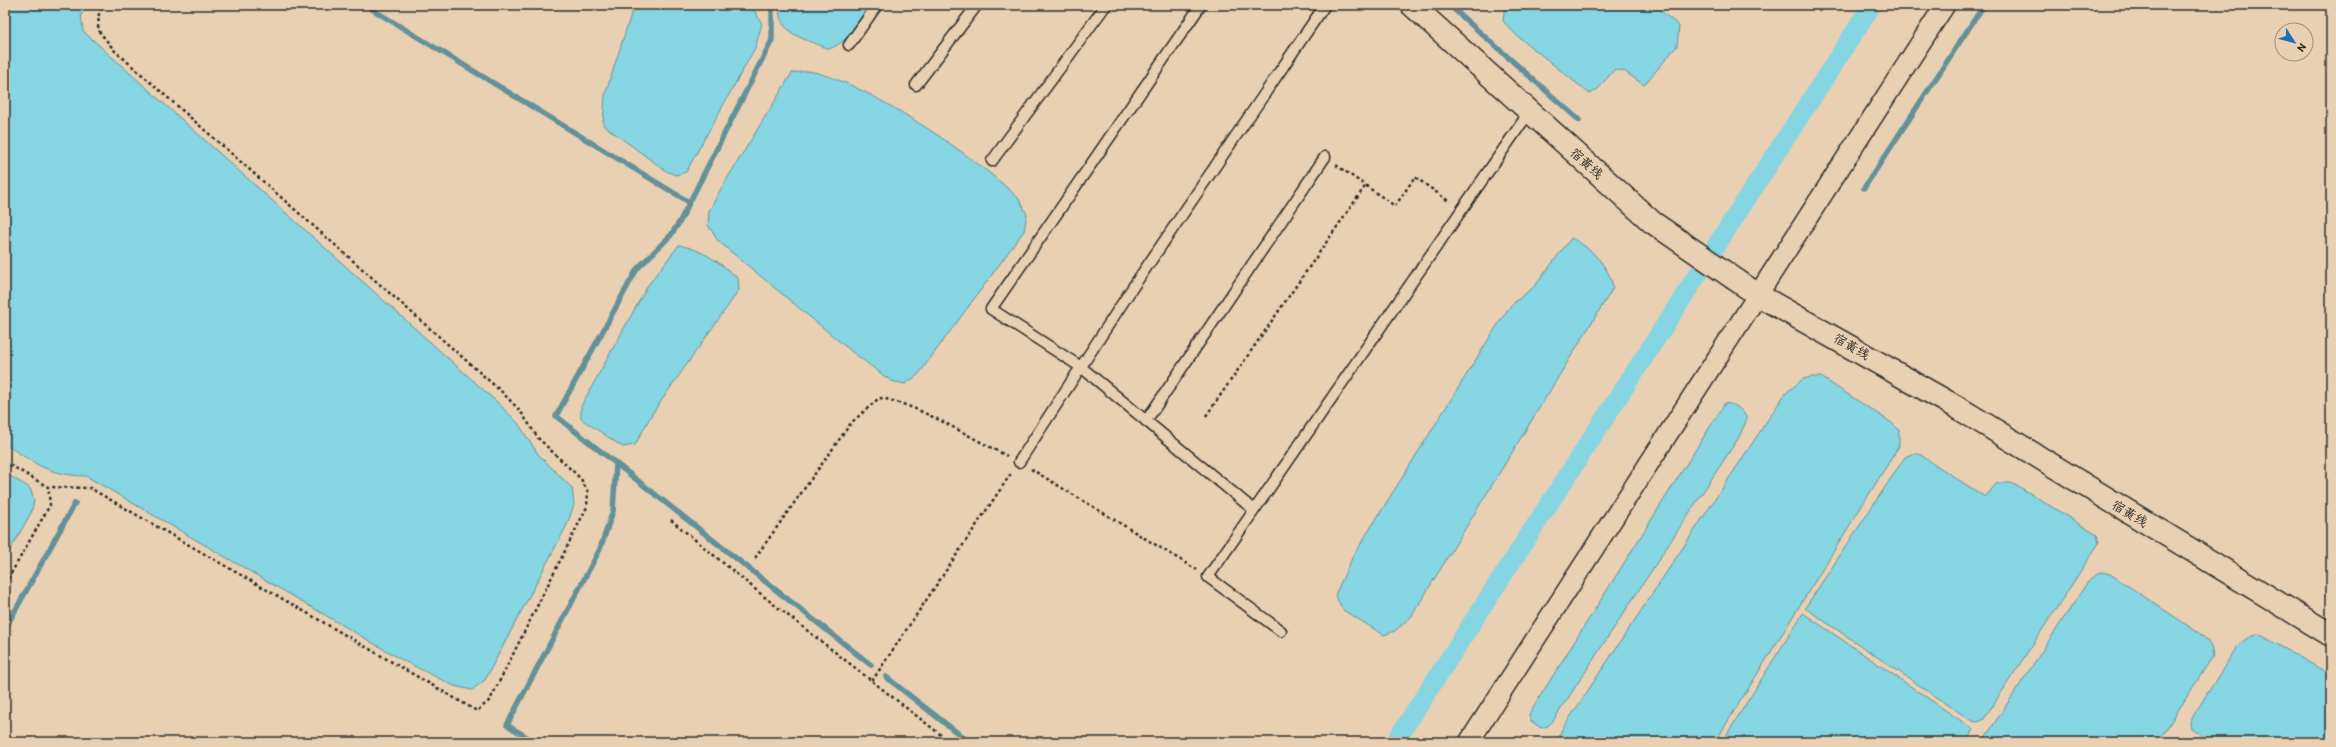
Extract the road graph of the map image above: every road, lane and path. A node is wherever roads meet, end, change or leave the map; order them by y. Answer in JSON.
{"nodes":[{"id":1,"x":104,"y":5,"type":"edge"},
{"id":2,"x":877,"y":5,"type":"edge"},
{"id":3,"x":977,"y":5,"type":"edge"},
{"id":4,"x":1106,"y":5,"type":"edge"},
{"id":5,"x":1201,"y":5,"type":"edge"},
{"id":6,"x":1325,"y":5,"type":"edge"},
{"id":7,"x":1412,"y":5,"type":"edge"},
{"id":8,"x":1945,"y":5,"type":"edge"},
{"id":9,"x":849,"y":45,"type":"dead end"},
{"id":10,"x":916,"y":85,"type":"dead end"},
{"id":11,"x":1530,"y":111,"type":"junction"},
{"id":12,"x":1325,"y":157,"type":"joint"},
{"id":13,"x":992,"y":161,"type":"dead end"},
{"id":14,"x":1366,"y":185,"type":"junction"},
{"id":15,"x":1462,"y":210,"type":"junction"},
{"id":16,"x":1758,"y":295,"type":"junction"},
{"id":17,"x":1081,"y":367,"type":"junction"},
{"id":18,"x":1206,"y":416,"type":"dead end"},
{"id":19,"x":1146,"y":421,"type":"junction"},
{"id":20,"x":5,"y":462,"type":"edge"},
{"id":21,"x":1019,"y":462,"type":"junction"},
{"id":22,"x":48,"y":487,"type":"junction"},
{"id":23,"x":1254,"y":510,"type":"junction"},
{"id":24,"x":671,"y":520,"type":"dead end"},
{"id":25,"x":755,"y":558,"type":"dead end"},
{"id":26,"x":1208,"y":577,"type":"junction"},
{"id":27,"x":5,"y":584,"type":"edge"},
{"id":28,"x":1281,"y":631,"type":"dead end"},
{"id":29,"x":2331,"y":635,"type":"edge"},
{"id":30,"x":872,"y":681,"type":"junction"},
{"id":31,"x":950,"y":742,"type":"edge"},
{"id":32,"x":1469,"y":742,"type":"edge"}],
"edges":[{"from":1,"to":22,"type":"path"},
{"from":2,"to":9,"type":"lane"},
{"from":3,"to":10,"type":"lane"},
{"from":4,"to":13,"type":"lane"},
{"from":5,"to":17,"type":"lane"},
{"from":6,"to":17,"type":"lane"},
{"from":7,"to":11,"type":"main road","name":"宿黄线"},
{"from":8,"to":16,"type":"street"},
{"from":11,"to":15,"type":"lane"},
{"from":11,"to":16,"type":"main road","name":"宿黄线"},
{"from":12,"to":14,"type":"path"},
{"from":12,"to":19,"type":"lane"},
{"from":14,"to":15,"type":"path"},
{"from":14,"to":18,"type":"path"},
{"from":15,"to":23,"type":"lane"},
{"from":16,"to":29,"type":"main road","name":"宿黄线"},
{"from":16,"to":32,"type":"street"},
{"from":17,"to":19,"type":"lane"},
{"from":17,"to":21,"type":"lane"},
{"from":19,"to":23,"type":"lane"},
{"from":20,"to":22,"type":"path"},
{"from":21,"to":25,"type":"path"},
{"from":21,"to":26,"type":"path"},
{"from":21,"to":30,"type":"path"},
{"from":22,"to":27,"type":"path"},
{"from":23,"to":26,"type":"lane"},
{"from":24,"to":30,"type":"path"},
{"from":26,"to":28,"type":"lane"},
{"from":30,"to":31,"type":"path"}]}
